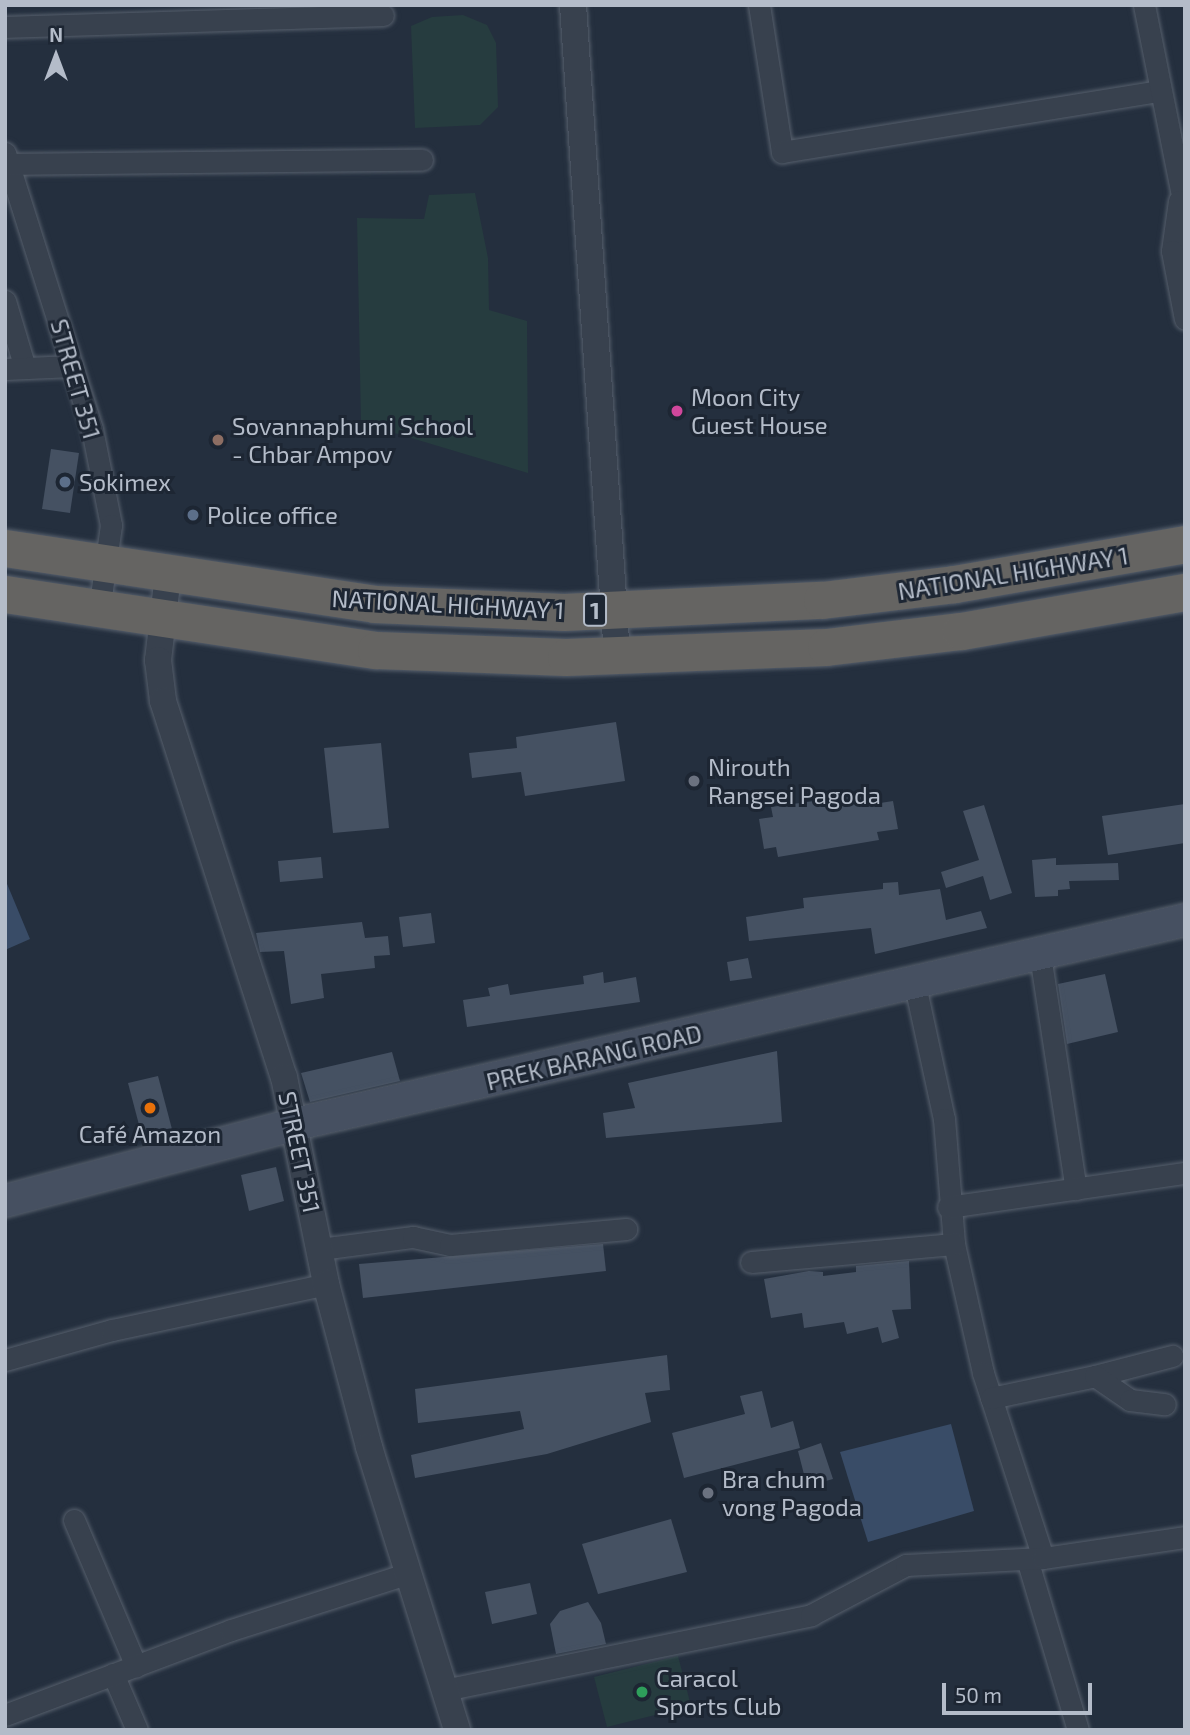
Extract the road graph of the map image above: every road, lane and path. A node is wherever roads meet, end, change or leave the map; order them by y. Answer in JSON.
{"nodes":[{"id":1,"x":573,"y":5,"type":"edge"},
{"id":2,"x":759,"y":5,"type":"edge"},
{"id":3,"x":1144,"y":5,"type":"edge"},
{"id":4,"x":383,"y":16,"type":"dead end"},
{"id":5,"x":5,"y":27,"type":"edge"},
{"id":6,"x":1159,"y":91,"type":"junction"},
{"id":7,"x":7,"y":159,"type":"edge"},
{"id":8,"x":422,"y":160,"type":"dead end"},
{"id":9,"x":1182,"y":206,"type":"edge"},
{"id":10,"x":5,"y":301,"type":"edge"},
{"id":11,"x":1185,"y":319,"type":"edge"},
{"id":12,"x":72,"y":366,"type":"junction"},
{"id":13,"x":15,"y":368,"type":"edge"},
{"id":14,"x":1185,"y":544,"type":"edge"},
{"id":15,"x":5,"y":548,"type":"edge"},
{"id":16,"x":106,"y":564,"type":"junction"},
{"id":17,"x":168,"y":575,"type":"junction"},
{"id":18,"x":954,"y":584,"type":"junction"},
{"id":19,"x":1185,"y":592,"type":"edge"},
{"id":20,"x":5,"y":594,"type":"edge"},
{"id":21,"x":615,"y":609,"type":"junction"},
{"id":22,"x":99,"y":610,"type":"junction"},
{"id":23,"x":161,"y":620,"type":"junction"},
{"id":24,"x":961,"y":631,"type":"junction"},
{"id":25,"x":617,"y":656,"type":"junction"},
{"id":26,"x":1185,"y":920,"type":"edge"},
{"id":27,"x":1040,"y":955,"type":"junction"},
{"id":28,"x":915,"y":985,"type":"junction"},
{"id":29,"x":296,"y":1124,"type":"junction"},
{"id":30,"x":1185,"y":1173,"type":"edge"},
{"id":31,"x":1076,"y":1189,"type":"junction"},
{"id":32,"x":5,"y":1201,"type":"edge"},
{"id":33,"x":948,"y":1207,"type":"junction"},
{"id":34,"x":626,"y":1229,"type":"dead end"},
{"id":35,"x":954,"y":1244,"type":"junction"},
{"id":36,"x":320,"y":1249,"type":"junction"},
{"id":37,"x":751,"y":1262,"type":"dead end"},
{"id":38,"x":326,"y":1284,"type":"junction"},
{"id":39,"x":1172,"y":1356,"type":"dead end"},
{"id":40,"x":5,"y":1360,"type":"edge"},
{"id":41,"x":1095,"y":1376,"type":"junction"},
{"id":42,"x":991,"y":1398,"type":"junction"},
{"id":43,"x":1165,"y":1404,"type":"dead end"},
{"id":44,"x":74,"y":1520,"type":"dead end"},
{"id":45,"x":1185,"y":1537,"type":"edge"},
{"id":46,"x":1035,"y":1558,"type":"junction"},
{"id":47,"x":406,"y":1574,"type":"junction"},
{"id":48,"x":136,"y":1666,"type":"junction"},
{"id":49,"x":113,"y":1674,"type":"junction"},
{"id":50,"x":444,"y":1690,"type":"junction"},
{"id":51,"x":5,"y":1716,"type":"edge"},
{"id":52,"x":137,"y":1730,"type":"edge"},
{"id":53,"x":457,"y":1730,"type":"edge"},
{"id":54,"x":1078,"y":1730,"type":"edge"}],
"edges":[{"from":1,"to":21,"type":"street"},
{"from":2,"to":6,"type":"street"},
{"from":3,"to":6,"type":"street"},
{"from":4,"to":5,"type":"street"},
{"from":6,"to":9,"type":"street"},
{"from":7,"to":8,"type":"street"},
{"from":7,"to":12,"type":"street","name":"STREET 351"},
{"from":9,"to":11,"type":"street"},
{"from":10,"to":13,"type":"street"},
{"from":12,"to":13,"type":"street"},
{"from":12,"to":16,"type":"street","name":"STREET 351"},
{"from":14,"to":18,"type":"highway","name":"NATIONAL HIGHWAY 1","number":"1"},
{"from":15,"to":16,"type":"highway","name":"NATIONAL HIGHWAY 1","number":"1"},
{"from":16,"to":17,"type":"highway","name":"NATIONAL HIGHWAY 1","number":"1"},
{"from":16,"to":22,"type":"street","name":"STREET 351"},
{"from":17,"to":21,"type":"highway","name":"NATIONAL HIGHWAY 1","number":"1"},
{"from":17,"to":23,"type":"street","name":"STREET 351"},
{"from":18,"to":21,"type":"highway","name":"NATIONAL HIGHWAY 1","number":"1"},
{"from":18,"to":24,"type":"highway"},
{"from":19,"to":24,"type":"highway","name":"NATIONAL HIGHWAY 1","number":"1"},
{"from":20,"to":22,"type":"highway","name":"NATIONAL HIGHWAY 1","number":"1"},
{"from":21,"to":25,"type":"street"},
{"from":22,"to":23,"type":"highway","name":"NATIONAL HIGHWAY 1","number":"1"},
{"from":23,"to":25,"type":"highway","name":"NATIONAL HIGHWAY 1","number":"1"},
{"from":23,"to":29,"type":"street","name":"STREET 351"},
{"from":24,"to":25,"type":"highway","name":"NATIONAL HIGHWAY 1","number":"1"},
{"from":26,"to":27,"type":"main road","name":"PREK BARANG ROAD"},
{"from":27,"to":28,"type":"main road","name":"PREK BARANG ROAD"},
{"from":27,"to":31,"type":"street"},
{"from":28,"to":29,"type":"main road","name":"PREK BARANG ROAD"},
{"from":28,"to":33,"type":"street"},
{"from":29,"to":32,"type":"main road","name":"PREK BARANG ROAD"},
{"from":29,"to":36,"type":"street","name":"STREET 351"},
{"from":30,"to":31,"type":"street"},
{"from":31,"to":33,"type":"street"},
{"from":33,"to":35,"type":"street"},
{"from":34,"to":36,"type":"street"},
{"from":35,"to":37,"type":"street"},
{"from":35,"to":42,"type":"street"},
{"from":36,"to":38,"type":"street","name":"STREET 351"},
{"from":38,"to":40,"type":"street"},
{"from":38,"to":47,"type":"street","name":"STREET 351"},
{"from":39,"to":41,"type":"street"},
{"from":41,"to":42,"type":"street"},
{"from":41,"to":43,"type":"street"},
{"from":42,"to":46,"type":"street"},
{"from":44,"to":48,"type":"street"},
{"from":45,"to":46,"type":"street"},
{"from":46,"to":50,"type":"street"},
{"from":46,"to":54,"type":"street"},
{"from":47,"to":48,"type":"street"},
{"from":47,"to":50,"type":"street","name":"STREET 351"},
{"from":48,"to":49,"type":"street"},
{"from":49,"to":51,"type":"street"},
{"from":49,"to":52,"type":"street"},
{"from":50,"to":53,"type":"street","name":"STREET 351"}]}
